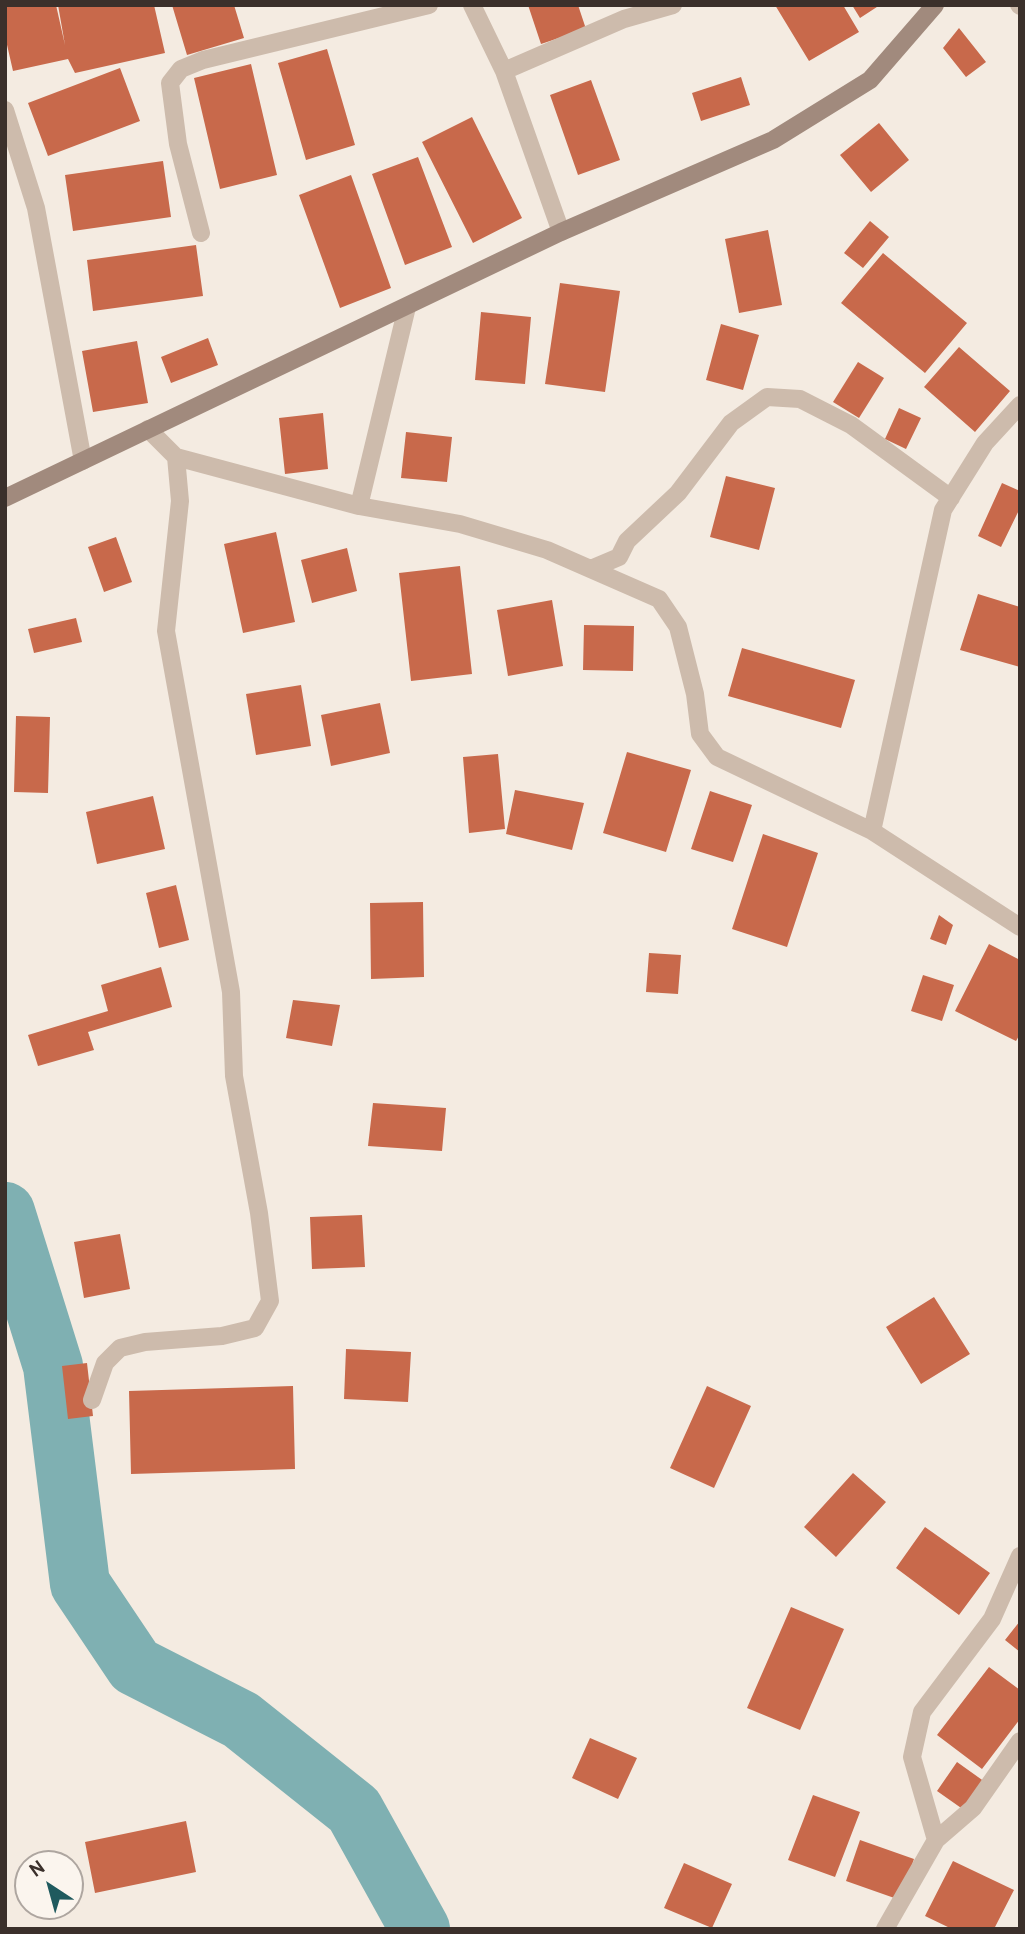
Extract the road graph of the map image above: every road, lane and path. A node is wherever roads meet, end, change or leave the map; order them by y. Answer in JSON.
{"nodes":[{"id":1,"x":429,"y":5,"type":"edge"},
{"id":2,"x":472,"y":5,"type":"edge"},
{"id":3,"x":673,"y":5,"type":"edge"},
{"id":4,"x":935,"y":5,"type":"edge"},
{"id":5,"x":504,"y":71,"type":"junction"},
{"id":6,"x":5,"y":110,"type":"edge"},
{"id":7,"x":561,"y":232,"type":"junction"},
{"id":8,"x":201,"y":233,"type":"dead end"},
{"id":9,"x":407,"y":307,"type":"junction"},
{"id":10,"x":1020,"y":405,"type":"edge"},
{"id":11,"x":148,"y":429,"type":"junction"},
{"id":12,"x":176,"y":457,"type":"junction"},
{"id":13,"x":83,"y":461,"type":"junction"},
{"id":14,"x":5,"y":498,"type":"edge"},
{"id":15,"x":951,"y":498,"type":"junction"},
{"id":16,"x":359,"y":506,"type":"junction"},
{"id":17,"x":593,"y":568,"type":"junction"},
{"id":18,"x":872,"y":831,"type":"junction"},
{"id":19,"x":1020,"y":926,"type":"edge"},
{"id":20,"x":92,"y":1400,"type":"dead end"},
{"id":21,"x":1020,"y":1556,"type":"edge"},
{"id":22,"x":1020,"y":1741,"type":"edge"},
{"id":23,"x":1004,"y":1765,"type":"junction"},
{"id":24,"x":1020,"y":1775,"type":"edge"},
{"id":25,"x":936,"y":1840,"type":"junction"},
{"id":26,"x":885,"y":1929,"type":"edge"}],
"edges":[{"from":1,"to":8,"type":"street"},
{"from":2,"to":5,"type":"street"},
{"from":3,"to":5,"type":"street"},
{"from":4,"to":7,"type":"street"},
{"from":5,"to":7,"type":"street"},
{"from":6,"to":13,"type":"street"},
{"from":7,"to":9,"type":"street"},
{"from":9,"to":11,"type":"street"},
{"from":9,"to":16,"type":"street"},
{"from":10,"to":15,"type":"street"},
{"from":11,"to":12,"type":"street"},
{"from":11,"to":13,"type":"street"},
{"from":12,"to":16,"type":"street"},
{"from":12,"to":20,"type":"street"},
{"from":13,"to":14,"type":"street"},
{"from":15,"to":17,"type":"street"},
{"from":15,"to":18,"type":"street"},
{"from":16,"to":17,"type":"street"},
{"from":17,"to":18,"type":"street"},
{"from":18,"to":19,"type":"street"},
{"from":21,"to":25,"type":"street"},
{"from":22,"to":23,"type":"street"},
{"from":23,"to":24,"type":"street"},
{"from":23,"to":25,"type":"street"},
{"from":25,"to":26,"type":"street"}]}
